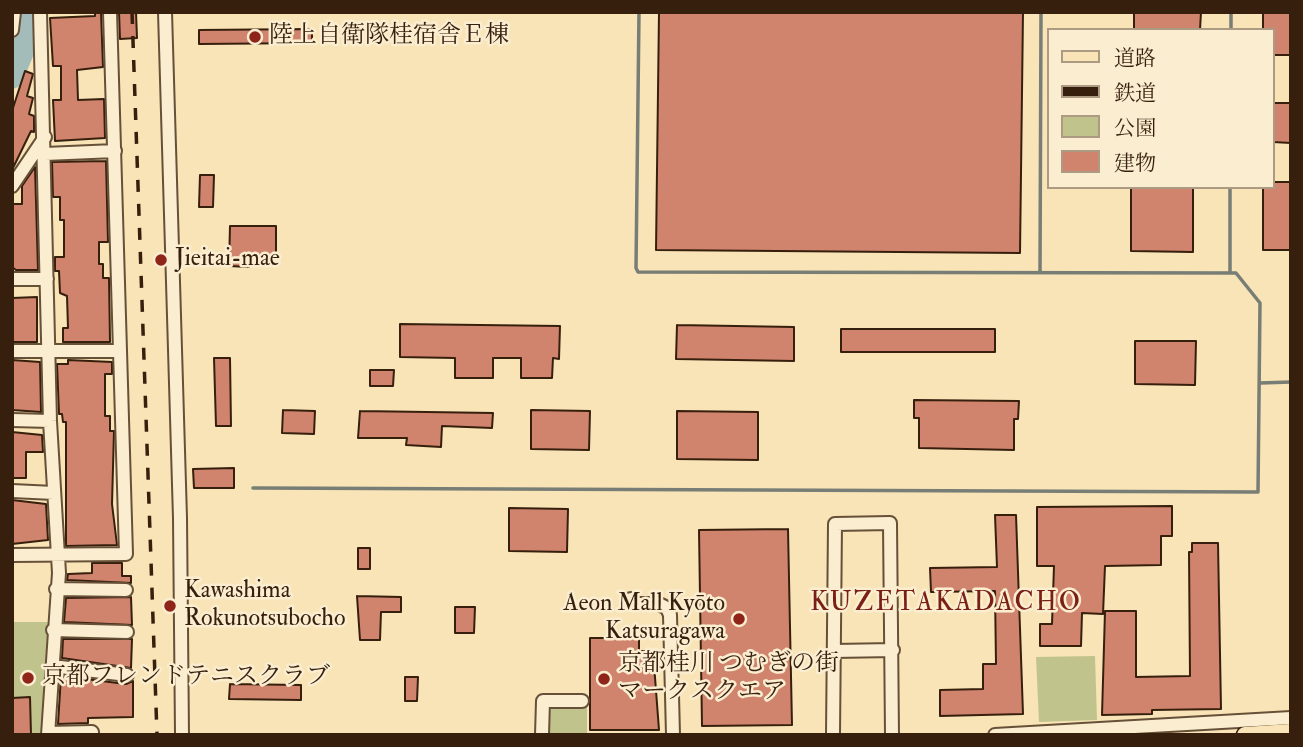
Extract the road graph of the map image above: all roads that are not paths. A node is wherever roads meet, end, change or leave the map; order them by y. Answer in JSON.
{"nodes":[{"id":1,"x":14,"y":12,"type":"edge"},
{"id":2,"x":40,"y":12,"type":"edge"},
{"id":3,"x":110,"y":12,"type":"edge"},
{"id":4,"x":165,"y":12,"type":"edge"},
{"id":5,"x":12,"y":30,"type":"edge"},
{"id":6,"x":45,"y":137,"type":"junction"},
{"id":7,"x":115,"y":152,"type":"junction"},
{"id":8,"x":45,"y":153,"type":"junction"},
{"id":9,"x":12,"y":186,"type":"edge"},
{"id":10,"x":12,"y":279,"type":"edge"},
{"id":11,"x":47,"y":279,"type":"junction"},
{"id":12,"x":12,"y":351,"type":"edge"},
{"id":13,"x":49,"y":351,"type":"junction"},
{"id":14,"x":120,"y":351,"type":"junction"},
{"id":15,"x":12,"y":421,"type":"edge"},
{"id":16,"x":50,"y":421,"type":"junction"},
{"id":17,"x":12,"y":491,"type":"edge"},
{"id":18,"x":54,"y":493,"type":"junction"},
{"id":19,"x":12,"y":555,"type":"edge"},
{"id":20,"x":58,"y":556,"type":"junction"},
{"id":21,"x":56,"y":589,"type":"junction"},
{"id":22,"x":125,"y":590,"type":"dead end"},
{"id":23,"x":631,"y":599,"type":"dead end"},
{"id":24,"x":53,"y":630,"type":"junction"},
{"id":25,"x":127,"y":632,"type":"dead end"},
{"id":26,"x":893,"y":650,"type":"junction"},
{"id":27,"x":834,"y":651,"type":"junction"},
{"id":28,"x":52,"y":666,"type":"junction"},
{"id":29,"x":127,"y":675,"type":"dead end"},
{"id":30,"x":582,"y":701,"type":"dead end"},
{"id":31,"x":1291,"y":718,"type":"edge"},
{"id":32,"x":1291,"y":733,"type":"edge"},
{"id":33,"x":48,"y":734,"type":"edge"},
{"id":34,"x":92,"y":735,"type":"edge"},
{"id":35,"x":182,"y":735,"type":"edge"},
{"id":36,"x":542,"y":735,"type":"edge"},
{"id":37,"x":673,"y":735,"type":"edge"},
{"id":38,"x":833,"y":735,"type":"edge"},
{"id":39,"x":892,"y":735,"type":"edge"},
{"id":40,"x":995,"y":735,"type":"edge"},
{"id":41,"x":1245,"y":735,"type":"edge"}],
"edges":[{"from":1,"to":5,"type":"street"},
{"from":2,"to":6,"type":"street"},
{"from":3,"to":7,"type":"street"},
{"from":4,"to":35,"type":"street"},
{"from":6,"to":8,"type":"street"},
{"from":6,"to":9,"type":"street"},
{"from":7,"to":8,"type":"street"},
{"from":7,"to":14,"type":"street"},
{"from":8,"to":11,"type":"street"},
{"from":10,"to":11,"type":"street"},
{"from":11,"to":13,"type":"street"},
{"from":12,"to":13,"type":"street"},
{"from":13,"to":14,"type":"street"},
{"from":13,"to":16,"type":"street"},
{"from":14,"to":20,"type":"street"},
{"from":15,"to":16,"type":"street"},
{"from":16,"to":18,"type":"street"},
{"from":17,"to":18,"type":"street"},
{"from":18,"to":20,"type":"street"},
{"from":19,"to":20,"type":"street"},
{"from":20,"to":21,"type":"street"},
{"from":21,"to":22,"type":"street"},
{"from":21,"to":24,"type":"street"},
{"from":23,"to":37,"type":"street"},
{"from":24,"to":25,"type":"street"},
{"from":24,"to":28,"type":"street"},
{"from":26,"to":27,"type":"street"},
{"from":26,"to":27,"type":"street"},
{"from":26,"to":39,"type":"street"},
{"from":27,"to":38,"type":"street"},
{"from":28,"to":29,"type":"street"},
{"from":28,"to":33,"type":"street"},
{"from":30,"to":36,"type":"street"},
{"from":31,"to":40,"type":"street"},
{"from":32,"to":41,"type":"main road"},
{"from":33,"to":34,"type":"street"}]}
